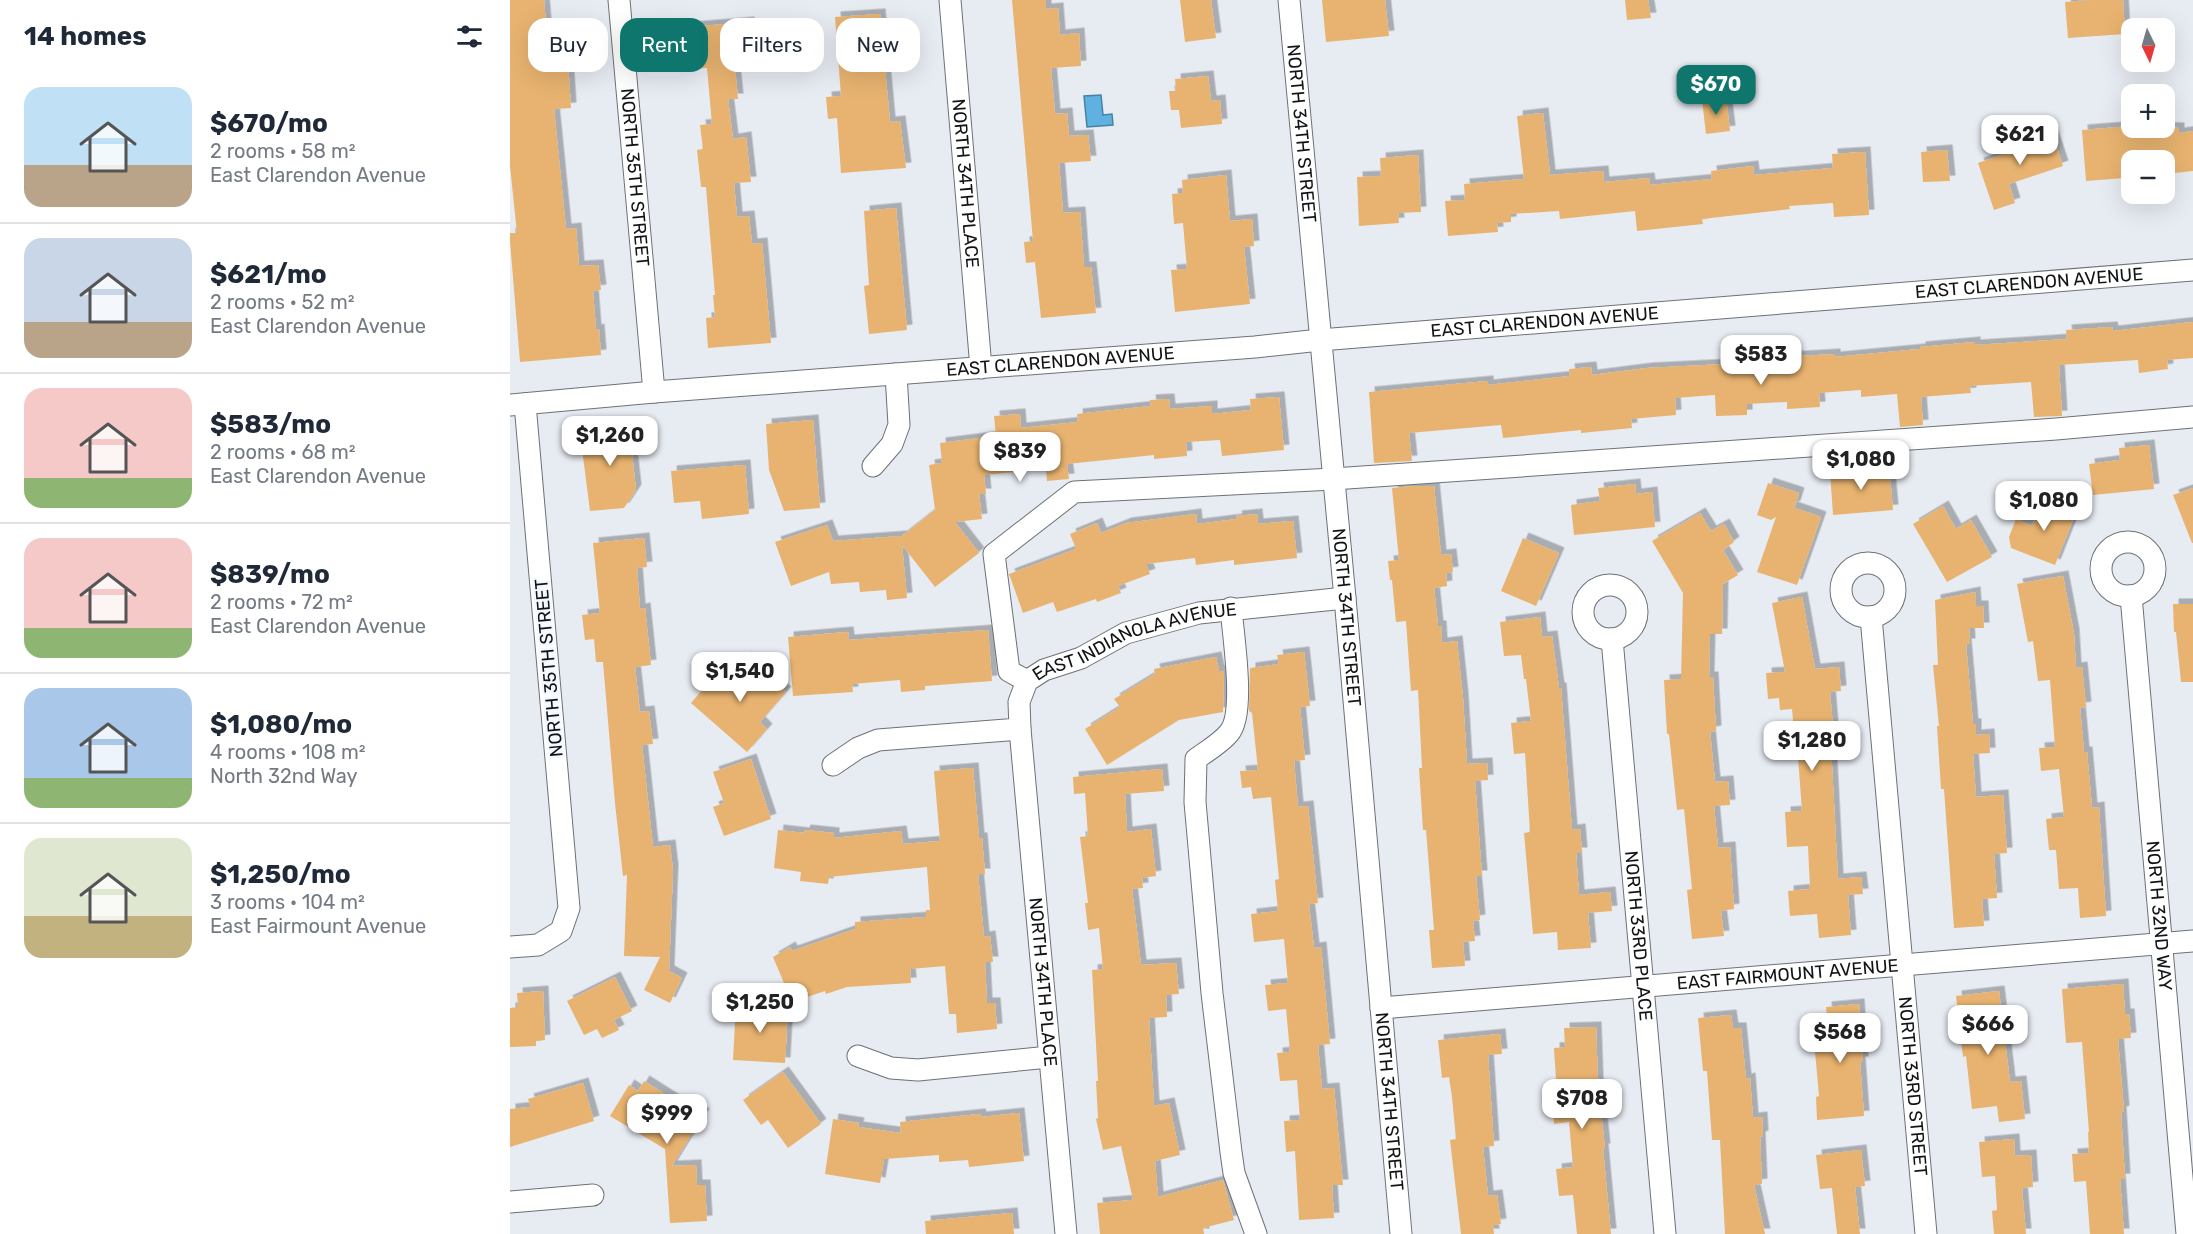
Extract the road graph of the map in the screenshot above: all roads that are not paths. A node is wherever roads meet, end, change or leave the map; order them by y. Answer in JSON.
{"nodes":[{"id":1,"x":619,"y":0,"type":"edge"},
{"id":2,"x":950,"y":0,"type":"edge"},
{"id":3,"x":1289,"y":0,"type":"edge"},
{"id":4,"x":2193,"y":270,"type":"edge"},
{"id":5,"x":1320,"y":340,"type":"junction"},
{"id":6,"x":981,"y":368,"type":"junction"},
{"id":7,"x":896,"y":374,"type":"junction"},
{"id":8,"x":654,"y":392,"type":"junction"},
{"id":9,"x":518,"y":405,"type":"edge"},
{"id":10,"x":2193,"y":417,"type":"edge"},
{"id":11,"x":873,"y":466,"type":"dead end"},
{"id":12,"x":1333,"y":480,"type":"junction"},
{"id":13,"x":2131,"y":596,"type":"dead end"},
{"id":14,"x":1345,"y":598,"type":"junction"},
{"id":15,"x":1231,"y":608,"type":"junction"},
{"id":16,"x":1871,"y":617,"type":"dead end"},
{"id":17,"x":1612,"y":639,"type":"dead end"},
{"id":18,"x":1027,"y":681,"type":"junction"},
{"id":19,"x":1020,"y":729,"type":"junction"},
{"id":20,"x":832,"y":765,"type":"dead end"},
{"id":21,"x":2193,"y":941,"type":"edge"},
{"id":22,"x":2160,"y":944,"type":"junction"},
{"id":23,"x":510,"y":947,"type":"edge"},
{"id":24,"x":1903,"y":966,"type":"junction"},
{"id":25,"x":1644,"y":986,"type":"junction"},
{"id":26,"x":1381,"y":1008,"type":"junction"},
{"id":27,"x":858,"y":1056,"type":"dead end"},
{"id":28,"x":1049,"y":1058,"type":"junction"},
{"id":29,"x":593,"y":1195,"type":"dead end"},
{"id":30,"x":510,"y":1202,"type":"edge"},
{"id":31,"x":1066,"y":1234,"type":"edge"},
{"id":32,"x":1256,"y":1234,"type":"edge"},
{"id":33,"x":1401,"y":1234,"type":"edge"},
{"id":34,"x":1665,"y":1234,"type":"edge"},
{"id":35,"x":1926,"y":1234,"type":"edge"},
{"id":36,"x":2187,"y":1234,"type":"edge"}],
"edges":[{"from":1,"to":8,"type":"street","name":"NORTH 35TH STREET"},
{"from":2,"to":6,"type":"street","name":"NORTH 34TH PLACE"},
{"from":3,"to":5,"type":"street","name":"NORTH 34TH STREET"},
{"from":4,"to":5,"type":"street","name":"EAST CLARENDON AVENUE"},
{"from":5,"to":6,"type":"street","name":"EAST CLARENDON AVENUE"},
{"from":5,"to":12,"type":"street","name":"NORTH 34TH STREET"},
{"from":6,"to":7,"type":"street","name":"EAST CLARENDON AVENUE"},
{"from":7,"to":8,"type":"street","name":"EAST CLARENDON AVENUE"},
{"from":7,"to":11,"type":"street"},
{"from":8,"to":9,"type":"street","name":"EAST CLARENDON AVENUE"},
{"from":9,"to":23,"type":"street","name":"NORTH 35TH STREET"},
{"from":10,"to":12,"type":"street"},
{"from":12,"to":14,"type":"street","name":"NORTH 34TH STREET"},
{"from":12,"to":18,"type":"street"},
{"from":13,"to":22,"type":"street","name":"NORTH 32ND WAY"},
{"from":14,"to":15,"type":"street","name":"EAST INDIANOLA AVENUE"},
{"from":14,"to":26,"type":"street","name":"NORTH 34TH STREET"},
{"from":15,"to":18,"type":"street","name":"EAST INDIANOLA AVENUE"},
{"from":15,"to":32,"type":"street"},
{"from":16,"to":24,"type":"street","name":"NORTH 33RD STREET"},
{"from":17,"to":25,"type":"street","name":"NORTH 33RD PLACE"},
{"from":18,"to":19,"type":"street","name":"EAST INDIANOLA AVENUE"},
{"from":19,"to":20,"type":"street"},
{"from":19,"to":28,"type":"street","name":"NORTH 34TH PLACE"},
{"from":21,"to":22,"type":"street","name":"EAST FAIRMOUNT AVENUE"},
{"from":22,"to":24,"type":"street","name":"EAST FAIRMOUNT AVENUE"},
{"from":22,"to":36,"type":"street","name":"NORTH 32ND WAY"},
{"from":24,"to":25,"type":"street","name":"EAST FAIRMOUNT AVENUE"},
{"from":24,"to":35,"type":"street","name":"NORTH 33RD STREET"},
{"from":25,"to":26,"type":"street","name":"EAST FAIRMOUNT AVENUE"},
{"from":25,"to":34,"type":"street","name":"NORTH 33RD PLACE"},
{"from":26,"to":33,"type":"street","name":"NORTH 34TH STREET"},
{"from":27,"to":28,"type":"street"},
{"from":28,"to":31,"type":"street","name":"NORTH 34TH PLACE"},
{"from":29,"to":30,"type":"street"}]}
